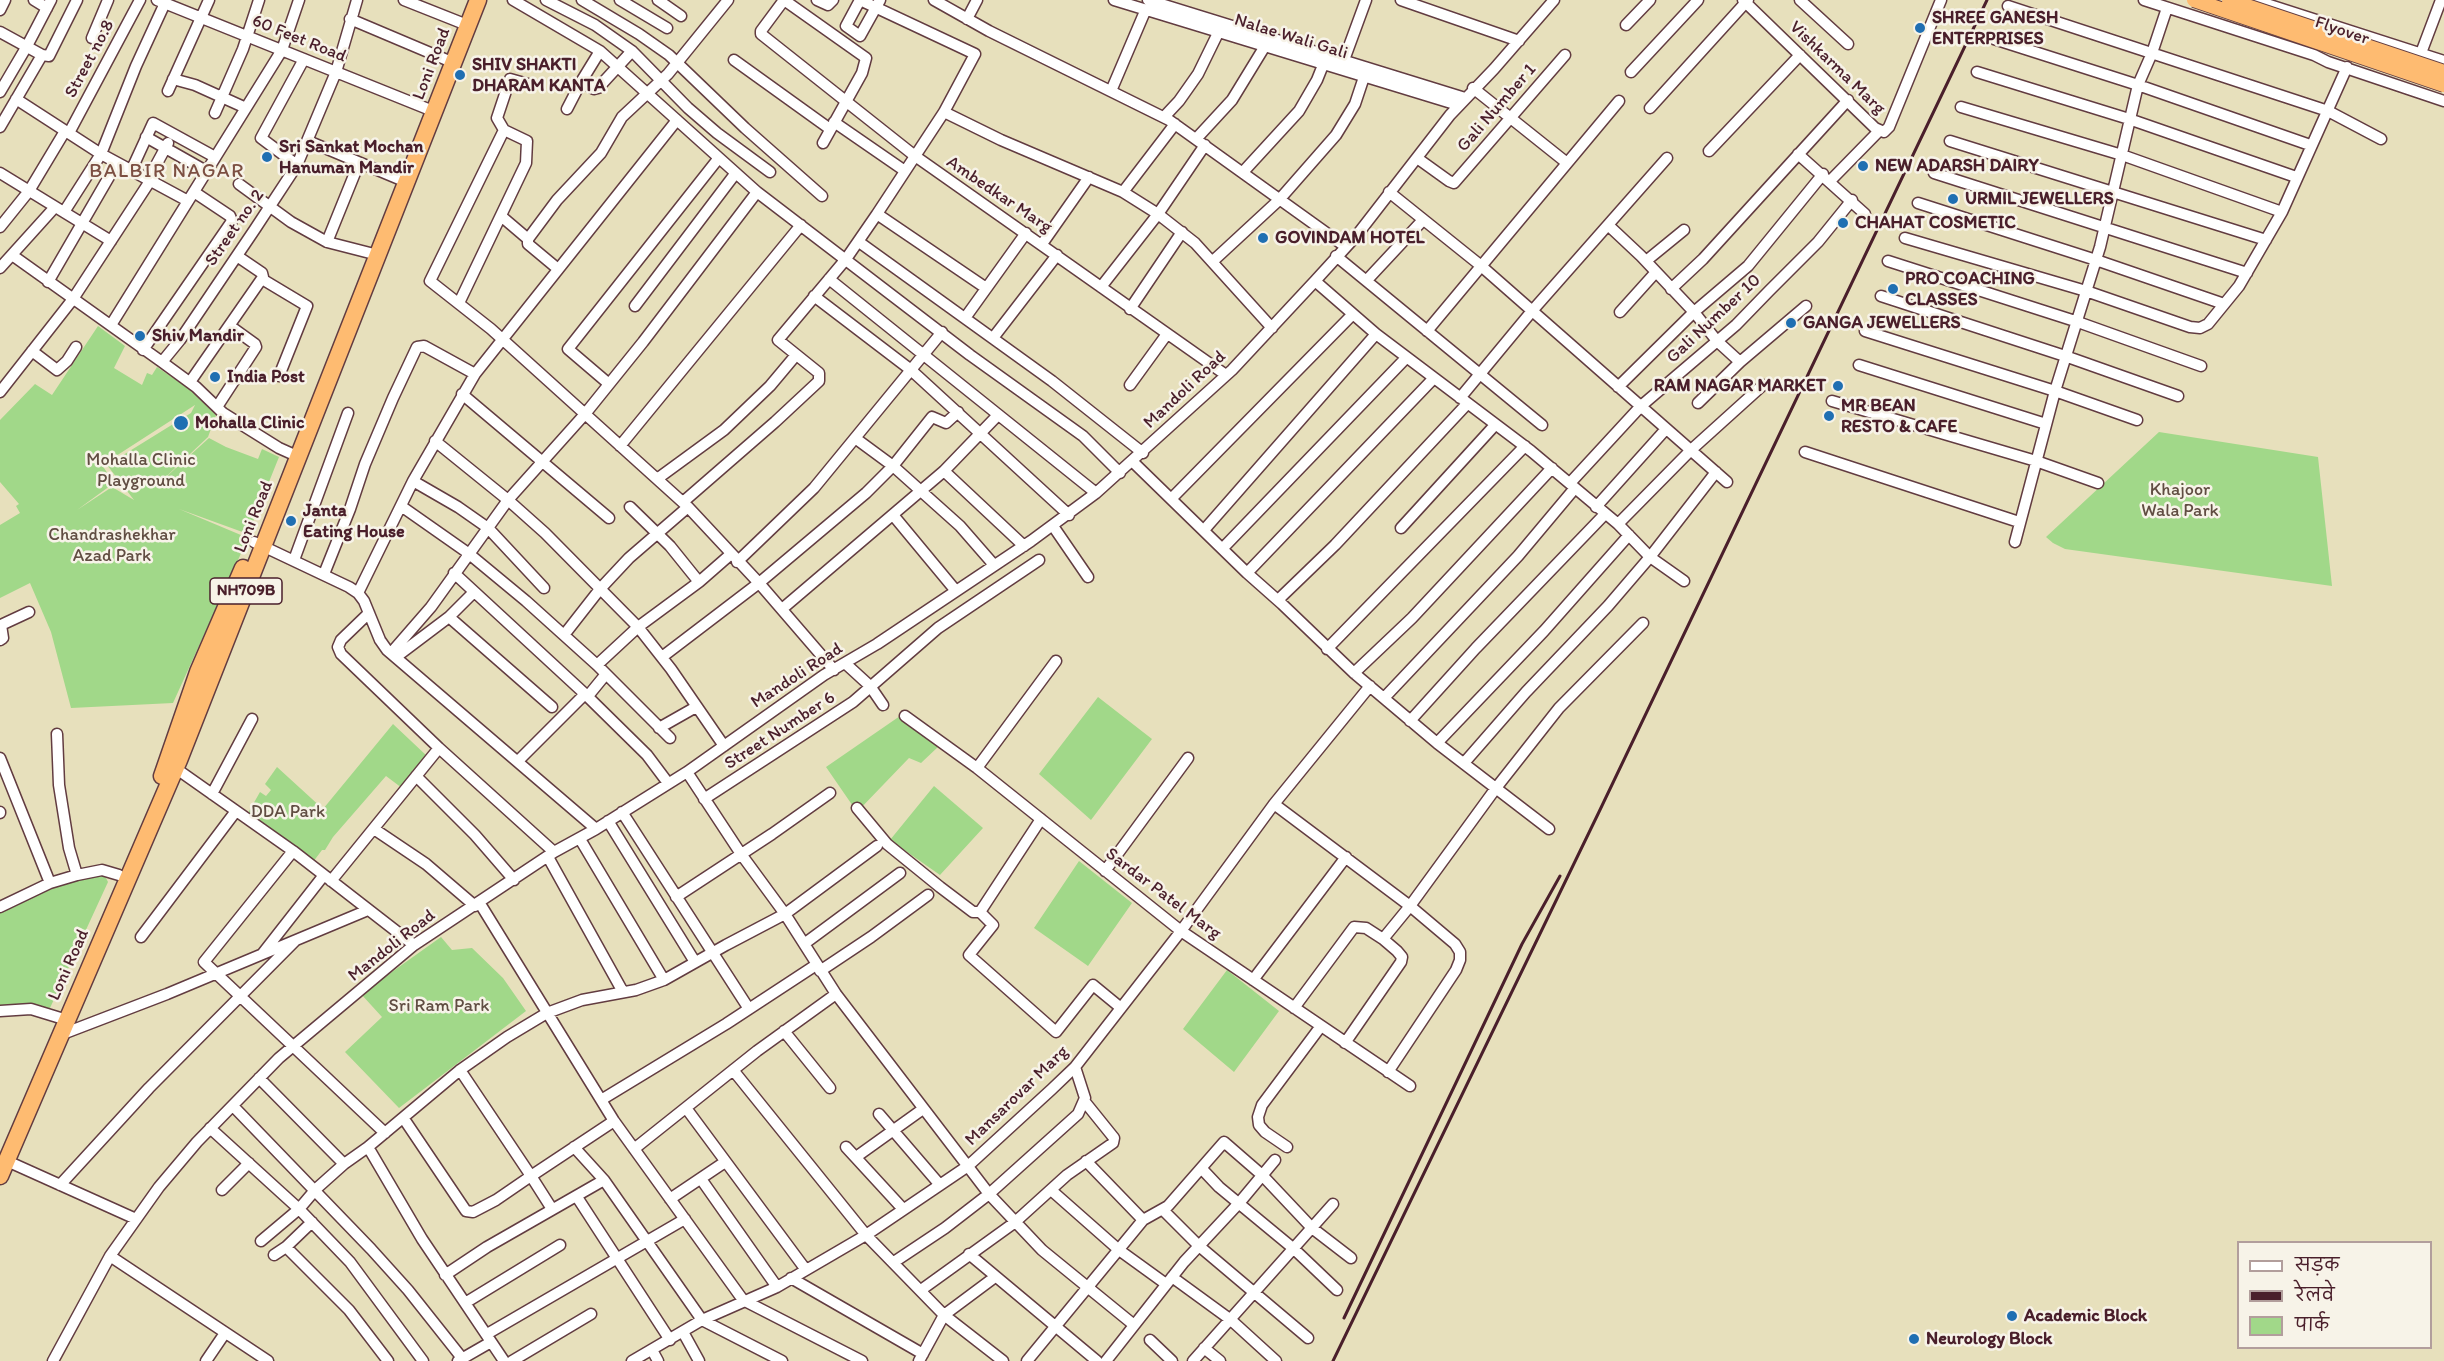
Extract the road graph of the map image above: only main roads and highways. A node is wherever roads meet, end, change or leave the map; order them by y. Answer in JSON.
{"nodes":[{"id":1,"x":470,"y":0,"type":"edge"},
{"id":2,"x":478,"y":0,"type":"edge"},
{"id":3,"x":2194,"y":0,"type":"edge"},
{"id":4,"x":2229,"y":0,"type":"edge"},
{"id":5,"x":2444,"y":72,"type":"edge"},
{"id":6,"x":2444,"y":85,"type":"edge"},
{"id":7,"x":294,"y":455,"type":"junction"},
{"id":8,"x":171,"y":765,"type":"junction"},
{"id":9,"x":62,"y":1024,"type":"junction"},
{"id":10,"x":2,"y":1165,"type":"edge"}],
"edges":[{"from":1,"to":7,"type":"highway","name":"Loni Road","number":"NH709B"},
{"from":2,"to":7,"type":"highway","name":"Loni Road","number":"NH709B"},
{"from":3,"to":6,"type":"main road","name":"Flyover","bridge":true},
{"from":4,"to":5,"type":"main road","name":"Flyover","bridge":true},
{"from":7,"to":8,"type":"highway","name":"Loni Road","number":"NH709B"},
{"from":8,"to":9,"type":"highway","name":"Loni Road","number":"NH709B"},
{"from":8,"to":9,"type":"highway","name":"Loni Road","number":"NH709B"},
{"from":9,"to":10,"type":"highway","name":"Loni Road","number":"NH709B"}]}
